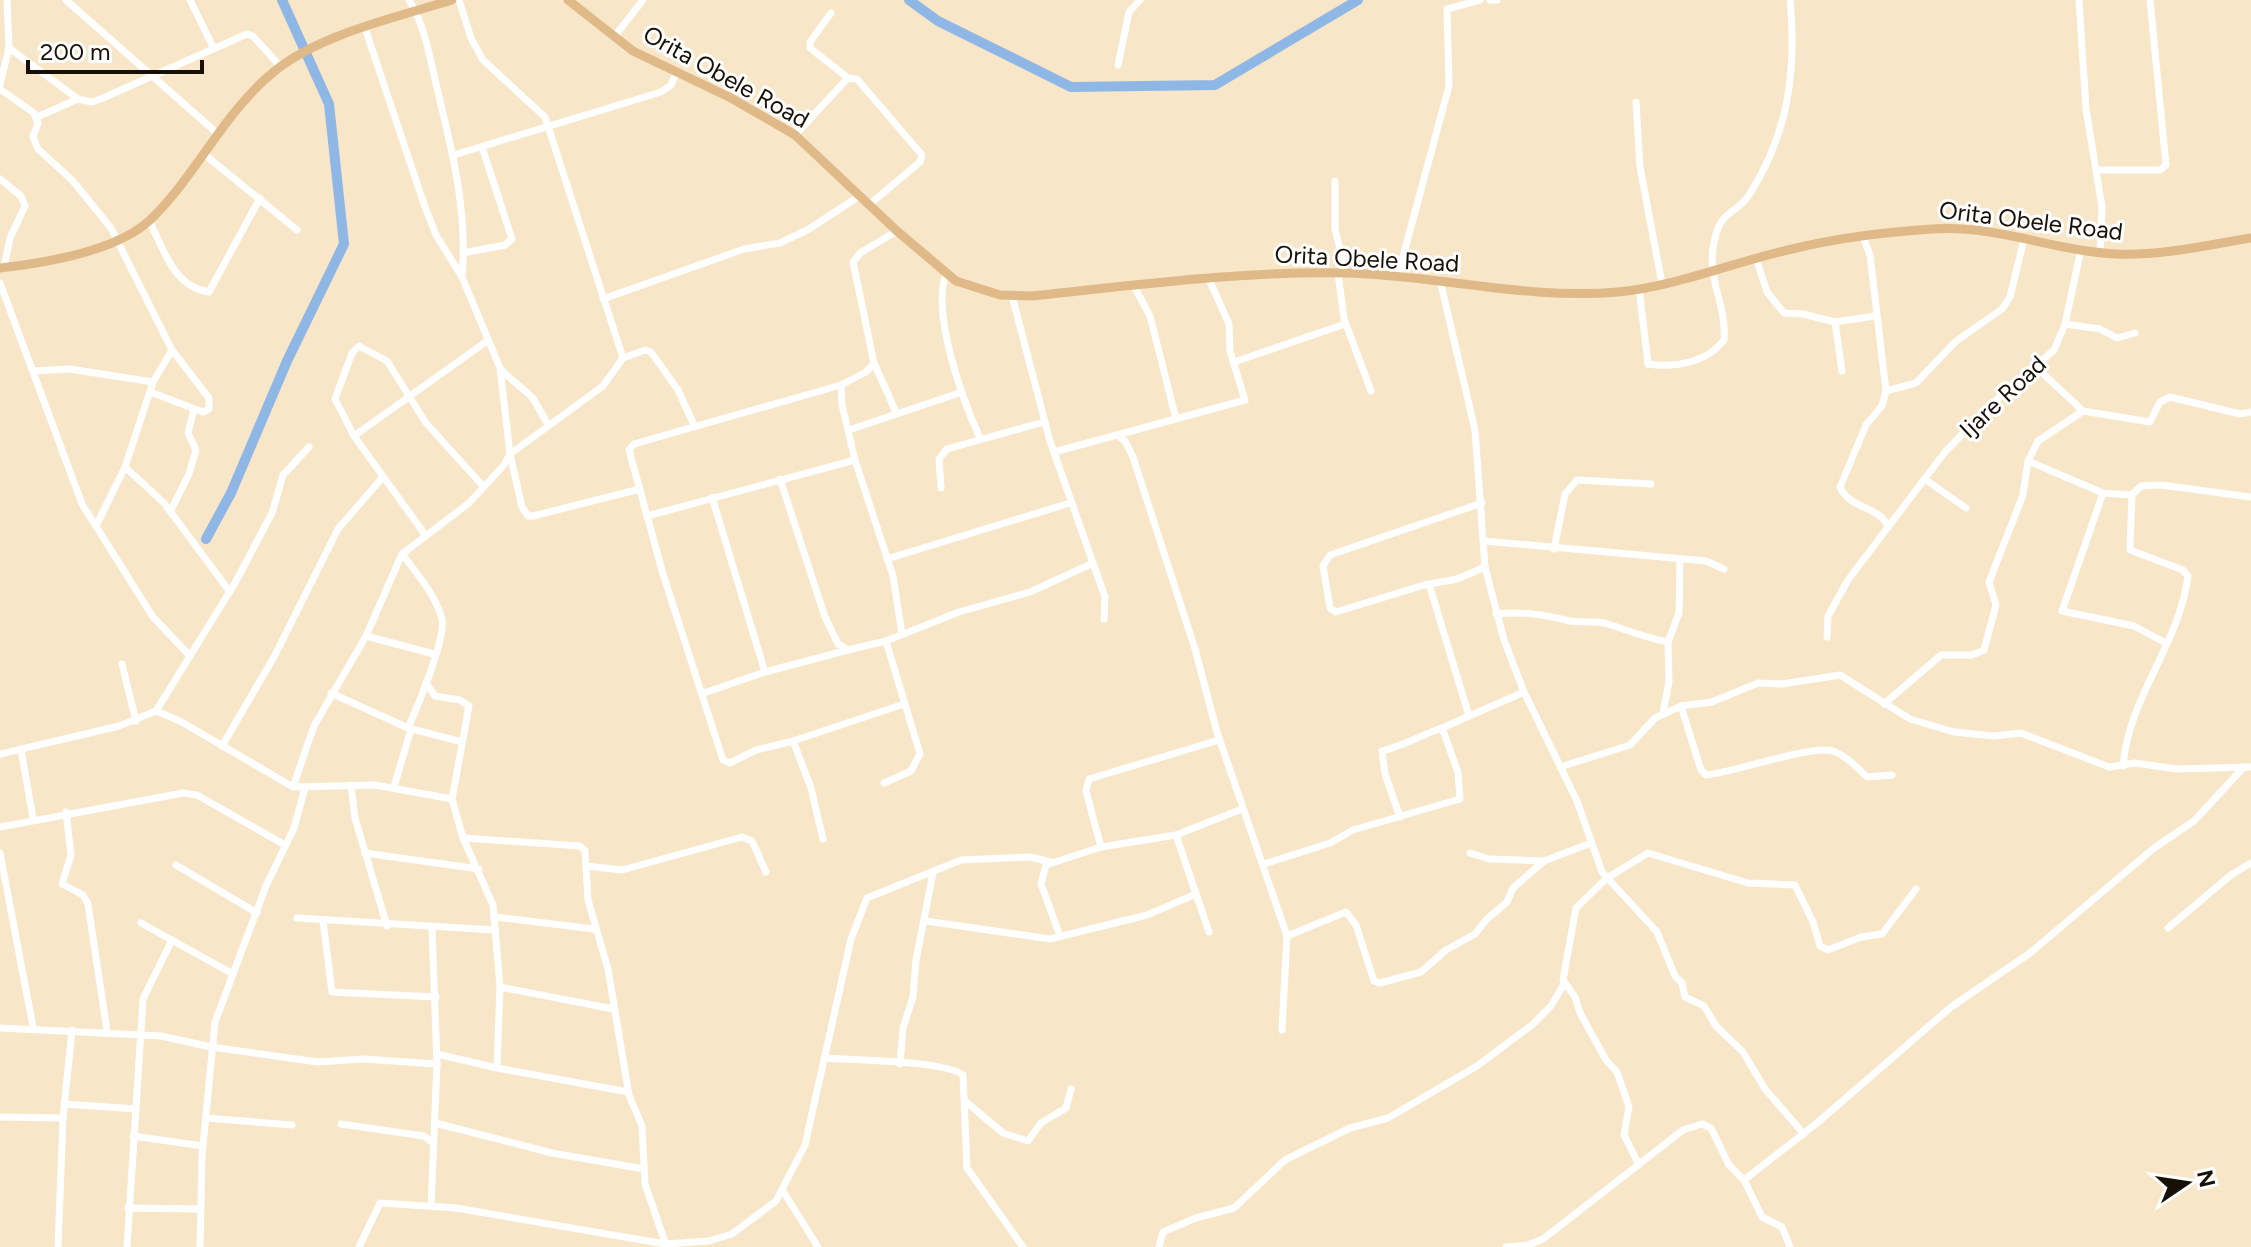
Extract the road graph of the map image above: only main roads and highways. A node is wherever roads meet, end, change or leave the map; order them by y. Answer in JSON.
{"nodes":[{"id":1,"x":452,"y":0,"type":"edge"},
{"id":2,"x":568,"y":0,"type":"edge"},
{"id":3,"x":2251,"y":238,"type":"edge"},
{"id":4,"x":2,"y":268,"type":"edge"}],
"edges":[{"from":1,"to":4,"type":"main road"},
{"from":2,"to":3,"type":"main road","name":"Orita Obele Road"}]}
